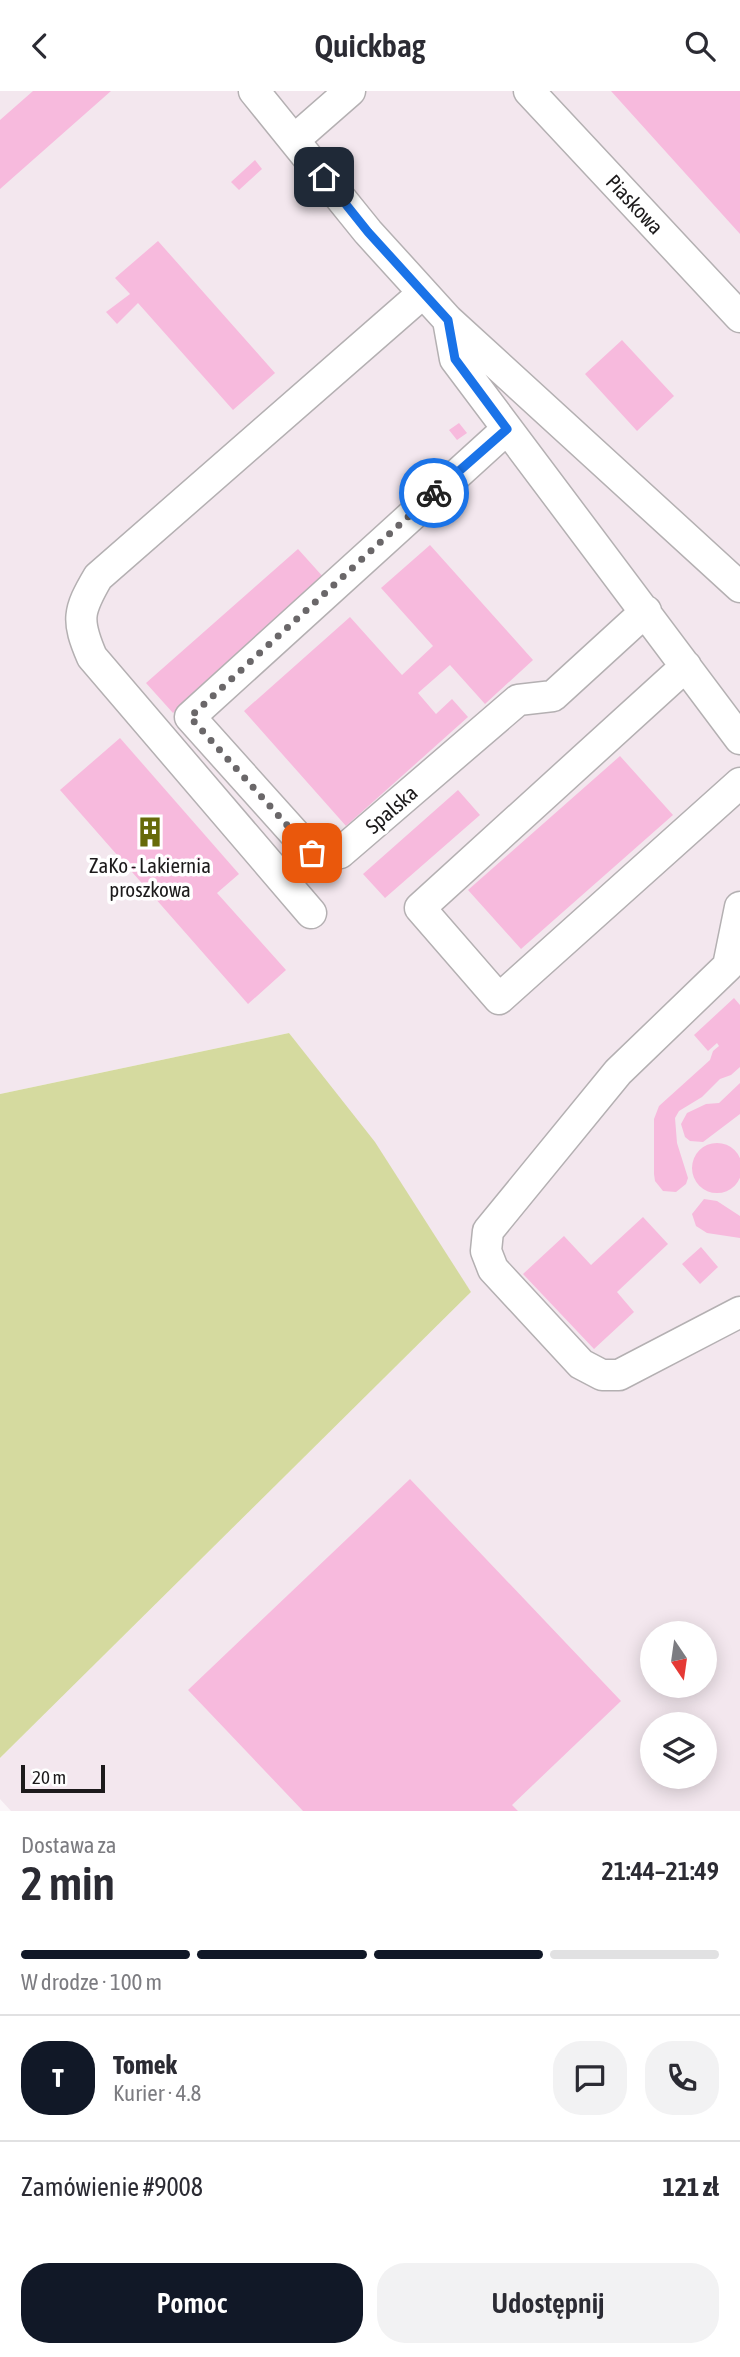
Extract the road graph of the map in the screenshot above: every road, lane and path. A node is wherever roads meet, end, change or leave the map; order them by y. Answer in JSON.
{"nodes":[{"id":1,"x":254,"y":91,"type":"edge"},
{"id":2,"x":350,"y":91,"type":"edge"},
{"id":3,"x":529,"y":91,"type":"edge"},
{"id":4,"x":294,"y":140,"type":"junction"},
{"id":5,"x":423,"y":293,"type":"junction"},
{"id":6,"x":740,"y":317,"type":"edge"},
{"id":7,"x":448,"y":320,"type":"junction"},
{"id":8,"x":507,"y":429,"type":"junction"},
{"id":9,"x":740,"y":587,"type":"edge"},
{"id":10,"x":646,"y":611,"type":"junction"},
{"id":11,"x":686,"y":666,"type":"junction"},
{"id":12,"x":740,"y":739,"type":"edge"},
{"id":13,"x":740,"y":783,"type":"edge"},
{"id":14,"x":740,"y":907,"type":"edge"},
{"id":15,"x":311,"y":913,"type":"dead end"},
{"id":16,"x":734,"y":973,"type":"edge"},
{"id":17,"x":740,"y":1312,"type":"edge"}],
"edges":[{"from":1,"to":4,"type":"lane"},
{"from":2,"to":4,"type":"lane"},
{"from":3,"to":6,"type":"lane","name":"Piaskowa"},
{"from":4,"to":5,"type":"lane"},
{"from":5,"to":7,"type":"lane"},
{"from":5,"to":15,"type":"lane"},
{"from":7,"to":8,"type":"lane"},
{"from":7,"to":9,"type":"lane"},
{"from":8,"to":10,"type":"lane"},
{"from":8,"to":10,"type":"lane","name":"Spalska"},
{"from":10,"to":11,"type":"lane"},
{"from":11,"to":12,"type":"lane"},
{"from":11,"to":13,"type":"lane"},
{"from":14,"to":16,"type":"lane"},
{"from":16,"to":17,"type":"lane"}]}
